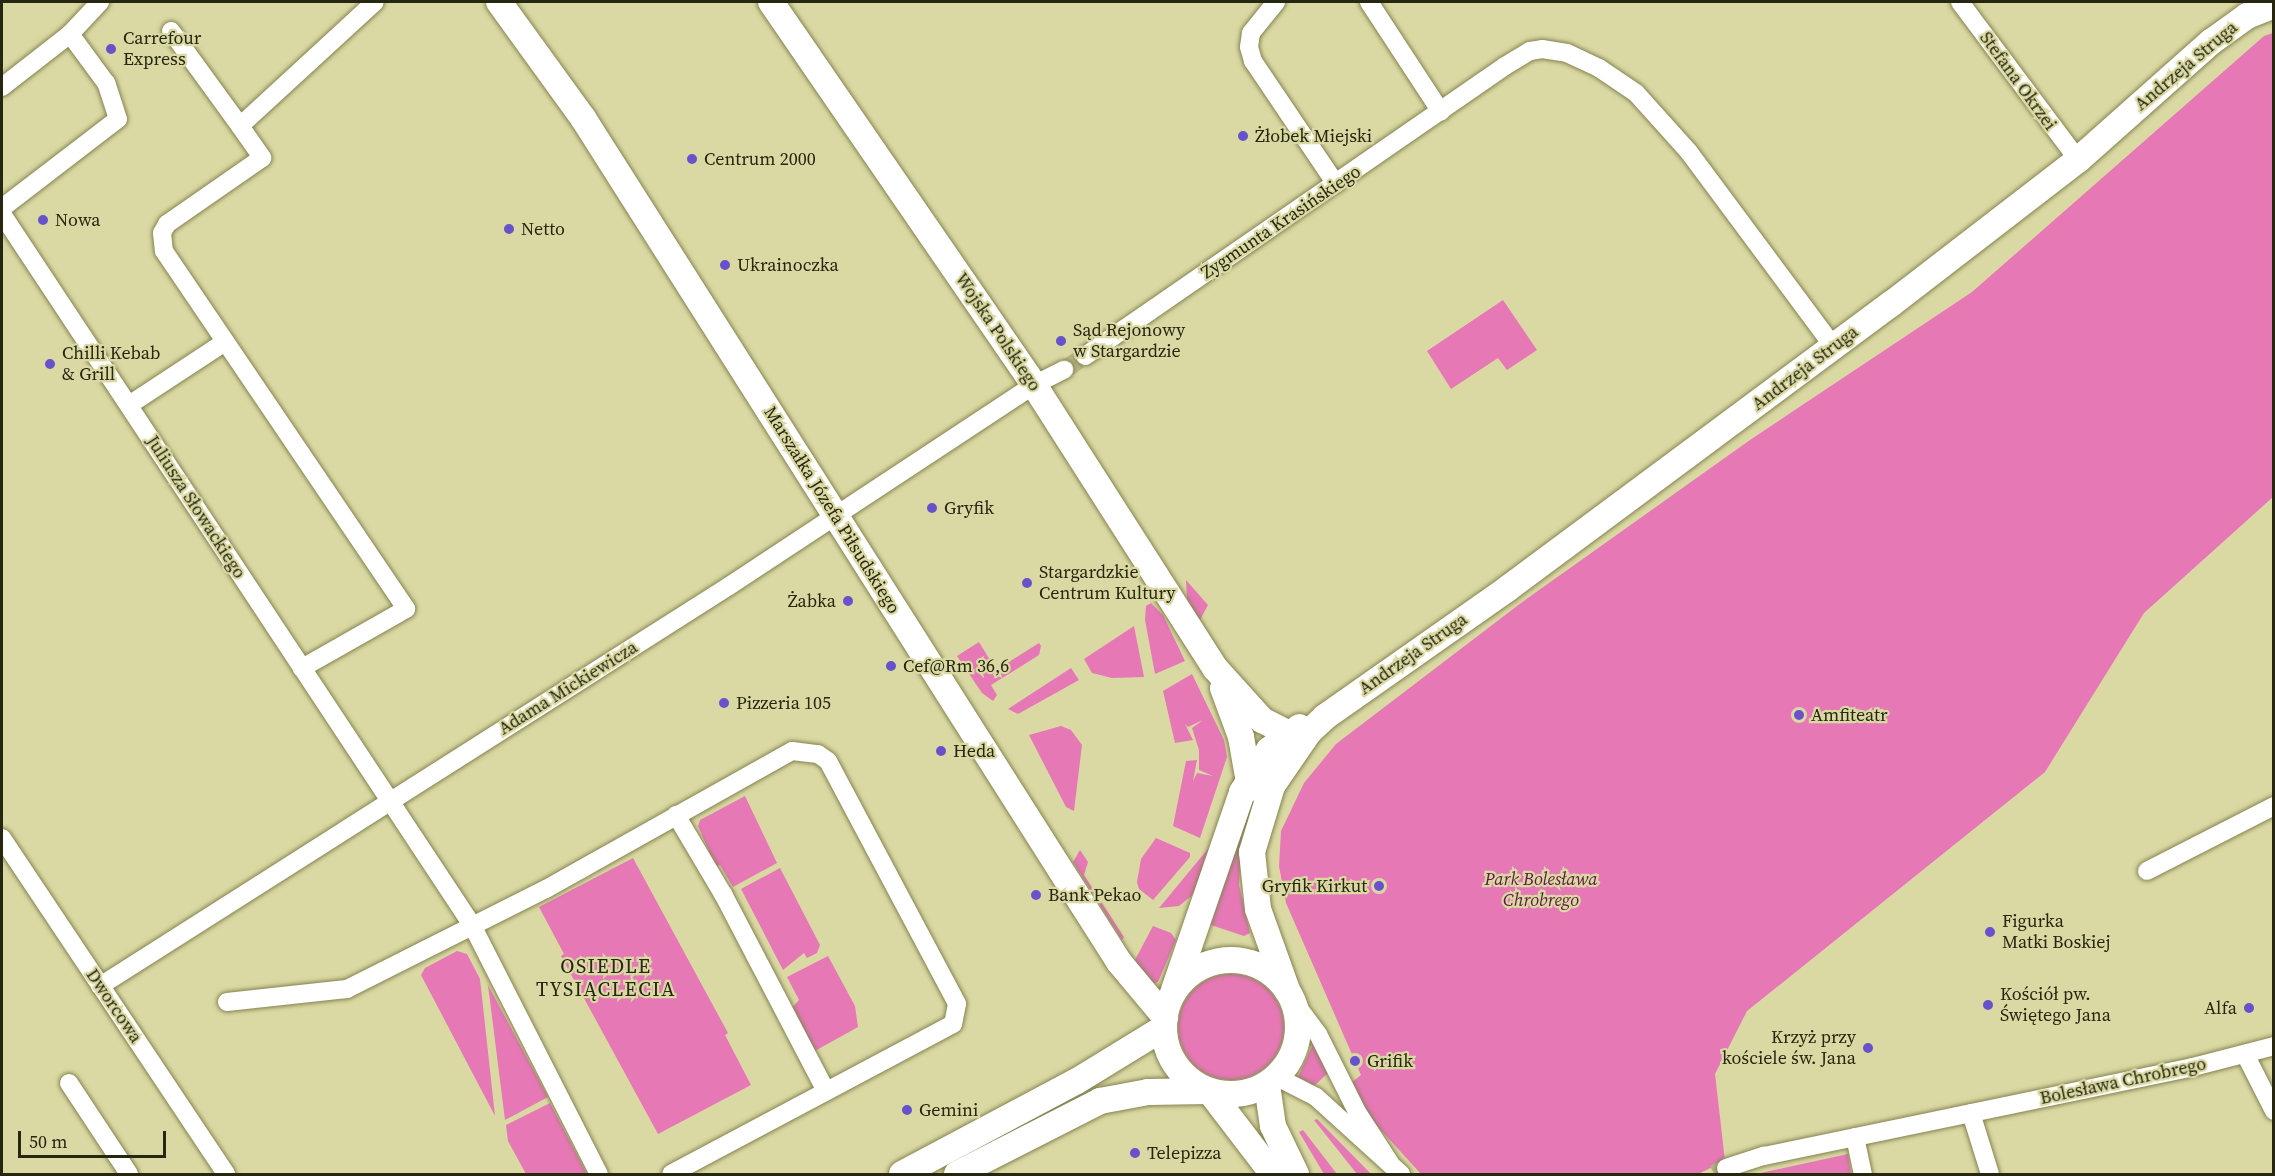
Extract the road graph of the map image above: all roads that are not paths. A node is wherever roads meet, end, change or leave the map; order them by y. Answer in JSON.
{"nodes":[{"id":1,"x":100,"y":2,"type":"edge"},
{"id":2,"x":375,"y":2,"type":"edge"},
{"id":3,"x":499,"y":2,"type":"edge"},
{"id":4,"x":771,"y":2,"type":"edge"},
{"id":5,"x":1276,"y":2,"type":"edge"},
{"id":6,"x":1369,"y":2,"type":"edge"},
{"id":7,"x":1960,"y":2,"type":"edge"},
{"id":8,"x":2274,"y":5,"type":"edge"},
{"id":9,"x":171,"y":31,"type":"dead end"},
{"id":10,"x":70,"y":34,"type":"junction"},
{"id":11,"x":2,"y":87,"type":"edge"},
{"id":12,"x":1441,"y":112,"type":"junction"},
{"id":13,"x":240,"y":126,"type":"junction"},
{"id":14,"x":2078,"y":160,"type":"junction"},
{"id":15,"x":1336,"y":184,"type":"junction"},
{"id":16,"x":2,"y":208,"type":"edge"},
{"id":17,"x":2,"y":214,"type":"edge"},
{"id":18,"x":225,"y":342,"type":"junction"},
{"id":19,"x":1834,"y":346,"type":"junction"},
{"id":20,"x":1085,"y":356,"type":"tunnel mouth"},
{"id":21,"x":1064,"y":370,"type":"tunnel mouth"},
{"id":22,"x":1034,"y":385,"type":"junction"},
{"id":23,"x":129,"y":405,"type":"junction"},
{"id":24,"x":836,"y":515,"type":"junction"},
{"id":25,"x":302,"y":668,"type":"junction"},
{"id":26,"x":1215,"y":668,"type":"junction"},
{"id":27,"x":1325,"y":717,"type":"junction"},
{"id":28,"x":1287,"y":733,"type":"junction"},
{"id":29,"x":1250,"y":779,"type":"junction"},
{"id":30,"x":392,"y":800,"type":"junction"},
{"id":31,"x":2274,"y":806,"type":"edge"},
{"id":32,"x":676,"y":815,"type":"junction"},
{"id":33,"x":2,"y":838,"type":"edge"},
{"id":34,"x":1252,"y":852,"type":"junction"},
{"id":35,"x":2147,"y":871,"type":"dead end"},
{"id":36,"x":472,"y":925,"type":"junction"},
{"id":37,"x":100,"y":986,"type":"junction"},
{"id":38,"x":1174,"y":990,"type":"junction"},
{"id":39,"x":1290,"y":994,"type":"junction"},
{"id":40,"x":227,"y":1002,"type":"dead end"},
{"id":41,"x":1163,"y":1023,"type":"junction"},
{"id":42,"x":2274,"y":1046,"type":"edge"},
{"id":43,"x":2245,"y":1054,"type":"junction"},
{"id":44,"x":1272,"y":1081,"type":"junction"},
{"id":45,"x":69,"y":1083,"type":"dead end"},
{"id":46,"x":826,"y":1091,"type":"junction"},
{"id":47,"x":1210,"y":1092,"type":"junction"},
{"id":48,"x":2274,"y":1111,"type":"edge"},
{"id":49,"x":1971,"y":1113,"type":"junction"},
{"id":50,"x":1855,"y":1137,"type":"junction"},
{"id":51,"x":1726,"y":1168,"type":"dead end"},
{"id":52,"x":1395,"y":1169,"type":"edge"},
{"id":53,"x":129,"y":1174,"type":"edge"},
{"id":54,"x":226,"y":1174,"type":"edge"},
{"id":55,"x":599,"y":1174,"type":"edge"},
{"id":56,"x":671,"y":1174,"type":"edge"},
{"id":57,"x":902,"y":1174,"type":"edge"},
{"id":58,"x":957,"y":1174,"type":"edge"},
{"id":59,"x":1273,"y":1174,"type":"edge"},
{"id":60,"x":1296,"y":1174,"type":"edge"},
{"id":61,"x":1863,"y":1174,"type":"edge"},
{"id":62,"x":1990,"y":1174,"type":"edge"}],
"edges":[{"from":1,"to":10,"type":"street"},
{"from":2,"to":13,"type":"street"},
{"from":3,"to":24,"type":"street","name":"Marszałka Józefa Piłsudskiego"},
{"from":4,"to":22,"type":"street","name":"Wojska Polskiego"},
{"from":5,"to":15,"type":"street"},
{"from":6,"to":12,"type":"street"},
{"from":7,"to":14,"type":"street","name":"Stefana Okrzei"},
{"from":8,"to":14,"type":"street","name":"Andrzeja Struga"},
{"from":9,"to":13,"type":"street"},
{"from":10,"to":11,"type":"street"},
{"from":10,"to":16,"type":"street"},
{"from":12,"to":15,"type":"street","name":"Zygmunta Krasińskiego"},
{"from":12,"to":19,"type":"street","name":"Zygmunta Krasińskiego"},
{"from":13,"to":18,"type":"street"},
{"from":14,"to":19,"type":"street","name":"Andrzeja Struga"},
{"from":15,"to":20,"type":"street","name":"Zygmunta Krasińskiego"},
{"from":17,"to":23,"type":"street","name":"Juliusza Słowackiego"},
{"from":18,"to":23,"type":"street"},
{"from":18,"to":25,"type":"street"},
{"from":19,"to":27,"type":"street","name":"Andrzeja Struga"},
{"from":21,"to":22,"type":"street"},
{"from":22,"to":24,"type":"street","name":"Adama Mickiewicza"},
{"from":22,"to":26,"type":"street","name":"Wojska Polskiego"},
{"from":23,"to":25,"type":"street","name":"Juliusza Słowackiego"},
{"from":24,"to":30,"type":"street","name":"Adama Mickiewicza"},
{"from":24,"to":41,"type":"street","name":"Marszałka Józefa Piłsudskiego"},
{"from":25,"to":30,"type":"street","name":"Juliusza Słowackiego"},
{"from":26,"to":28,"type":"street","name":"Wojska Polskiego"},
{"from":26,"to":29,"type":"street","name":"Wojska Polskiego"},
{"from":27,"to":28,"type":"street","name":"Andrzeja Struga"},
{"from":27,"to":34,"type":"street","name":"Andrzeja Struga"},
{"from":28,"to":29,"type":"street","name":"Andrzeja Struga"},
{"from":29,"to":34,"type":"street","name":"Wojska Polskiego"},
{"from":29,"to":38,"type":"street","name":"Andrzeja Struga"},
{"from":30,"to":36,"type":"street","name":"Juliusza Słowackiego"},
{"from":30,"to":37,"type":"street","name":"Adama Mickiewicza"},
{"from":31,"to":35,"type":"street"},
{"from":32,"to":36,"type":"street"},
{"from":32,"to":46,"type":"street"},
{"from":32,"to":46,"type":"street"},
{"from":33,"to":37,"type":"street","name":"Dworcowa"},
{"from":34,"to":39,"type":"street","name":"Andrzeja Struga"},
{"from":36,"to":40,"type":"street"},
{"from":36,"to":55,"type":"street","name":"Juliusza Słowackiego"},
{"from":37,"to":54,"type":"street","name":"Dworcowa"},
{"from":38,"to":39,"type":"street"},
{"from":38,"to":41,"type":"street"},
{"from":39,"to":44,"type":"street"},
{"from":39,"to":52,"type":"street"},
{"from":41,"to":47,"type":"street"},
{"from":41,"to":57,"type":"street"},
{"from":42,"to":43,"type":"street","name":"Bolesława Chrobrego"},
{"from":43,"to":48,"type":"street"},
{"from":43,"to":49,"type":"street","name":"Bolesława Chrobrego"},
{"from":44,"to":47,"type":"street"},
{"from":44,"to":52,"type":"street"},
{"from":44,"to":60,"type":"street"},
{"from":45,"to":53,"type":"street"},
{"from":46,"to":56,"type":"street"},
{"from":47,"to":58,"type":"street"},
{"from":47,"to":59,"type":"street"},
{"from":49,"to":50,"type":"street","name":"Bolesława Chrobrego"},
{"from":49,"to":62,"type":"street"},
{"from":50,"to":51,"type":"street","name":"Bolesława Chrobrego"},
{"from":50,"to":61,"type":"street"}]}
